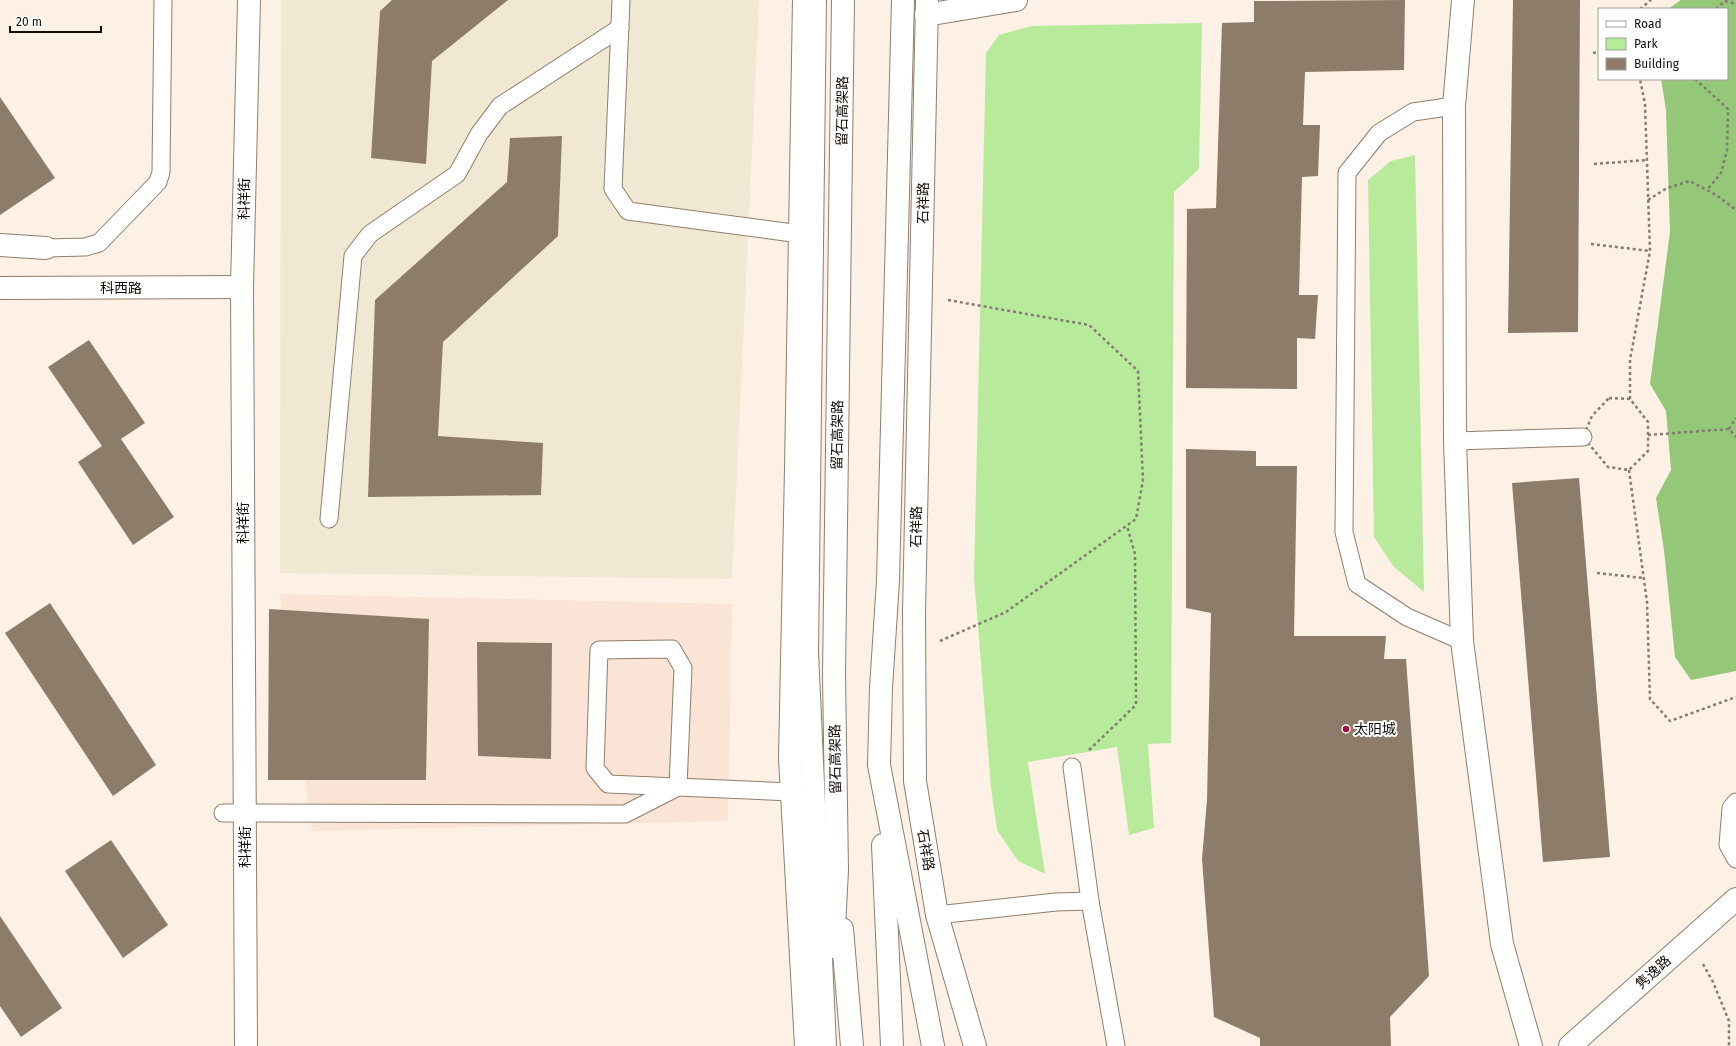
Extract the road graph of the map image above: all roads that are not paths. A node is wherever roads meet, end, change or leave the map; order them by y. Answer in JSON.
{"nodes":[{"id":1,"x":163,"y":0,"type":"edge"},
{"id":2,"x":249,"y":0,"type":"edge"},
{"id":3,"x":621,"y":0,"type":"edge"},
{"id":4,"x":804,"y":0,"type":"edge"},
{"id":5,"x":815,"y":0,"type":"edge"},
{"id":6,"x":843,"y":0,"type":"edge"},
{"id":7,"x":903,"y":0,"type":"edge"},
{"id":8,"x":1016,"y":0,"type":"edge"},
{"id":9,"x":1463,"y":0,"type":"edge"},
{"id":10,"x":927,"y":8,"type":"edge"},
{"id":11,"x":620,"y":28,"type":"junction"},
{"id":12,"x":1454,"y":106,"type":"junction"},
{"id":13,"x":800,"y":234,"type":"junction"},
{"id":14,"x":0,"y":245,"type":"edge"},
{"id":15,"x":46,"y":248,"type":"joint"},
{"id":16,"x":242,"y":287,"type":"junction"},
{"id":17,"x":0,"y":288,"type":"edge"},
{"id":18,"x":1583,"y":438,"type":"road end"},
{"id":19,"x":1455,"y":441,"type":"junction"},
{"id":20,"x":329,"y":519,"type":"dead end"},
{"id":21,"x":1462,"y":641,"type":"junction"},
{"id":22,"x":879,"y":765,"type":"junction"},
{"id":23,"x":1072,"y":767,"type":"road end"},
{"id":24,"x":678,"y":787,"type":"junction"},
{"id":25,"x":792,"y":792,"type":"junction"},
{"id":26,"x":1736,"y":802,"type":"edge"},
{"id":27,"x":223,"y":812,"type":"dead end"},
{"id":28,"x":1736,"y":859,"type":"edge"},
{"id":29,"x":837,"y":870,"type":"junction"},
{"id":30,"x":1736,"y":899,"type":"edge"},
{"id":31,"x":1090,"y":902,"type":"junction"},
{"id":32,"x":937,"y":915,"type":"junction"},
{"id":33,"x":246,"y":1046,"type":"edge"},
{"id":34,"x":806,"y":1046,"type":"edge"},
{"id":35,"x":826,"y":1046,"type":"edge"},
{"id":36,"x":829,"y":1046,"type":"edge"},
{"id":37,"x":852,"y":1046,"type":"edge"},
{"id":38,"x":892,"y":1046,"type":"edge"},
{"id":39,"x":932,"y":1046,"type":"edge"},
{"id":40,"x":975,"y":1046,"type":"edge"},
{"id":41,"x":1116,"y":1046,"type":"edge"},
{"id":42,"x":1531,"y":1046,"type":"edge"},
{"id":43,"x":1570,"y":1046,"type":"edge"}],
"edges":[{"from":1,"to":15,"type":"lane"},
{"from":2,"to":16,"type":"main road","name":"科祥街"},
{"from":3,"to":11,"type":"lane"},
{"from":4,"to":13,"type":"main road"},
{"from":5,"to":35,"type":"main road"},
{"from":6,"to":29,"type":"main road","name":"留石高架路"},
{"from":7,"to":22,"type":"main road"},
{"from":8,"to":10,"type":"main road"},
{"from":9,"to":12,"type":"main road"},
{"from":10,"to":32,"type":"main road","name":"石祥路"},
{"from":11,"to":13,"type":"lane"},
{"from":11,"to":20,"type":"lane"},
{"from":12,"to":19,"type":"main road"},
{"from":12,"to":21,"type":"lane"},
{"from":13,"to":25,"type":"main road"},
{"from":14,"to":15,"type":"main road"},
{"from":16,"to":17,"type":"main road","name":"科西路"},
{"from":16,"to":33,"type":"main road","name":"科祥街"},
{"from":18,"to":19,"type":"lane"},
{"from":19,"to":21,"type":"main road"},
{"from":21,"to":42,"type":"main road"},
{"from":22,"to":38,"type":"main road"},
{"from":22,"to":39,"type":"main road"},
{"from":23,"to":31,"type":"lane"},
{"from":24,"to":24,"type":"lane"},
{"from":24,"to":25,"type":"lane"},
{"from":24,"to":27,"type":"lane"},
{"from":25,"to":34,"type":"main road"},
{"from":26,"to":28,"type":"lane"},
{"from":29,"to":36,"type":"main road","name":"留石高架路"},
{"from":29,"to":37,"type":"main road","name":"留石高架路"},
{"from":30,"to":43,"type":"main road","name":"隽逸路"},
{"from":31,"to":32,"type":"lane"},
{"from":31,"to":41,"type":"lane"},
{"from":32,"to":40,"type":"main road","name":"石祥路"}]}
